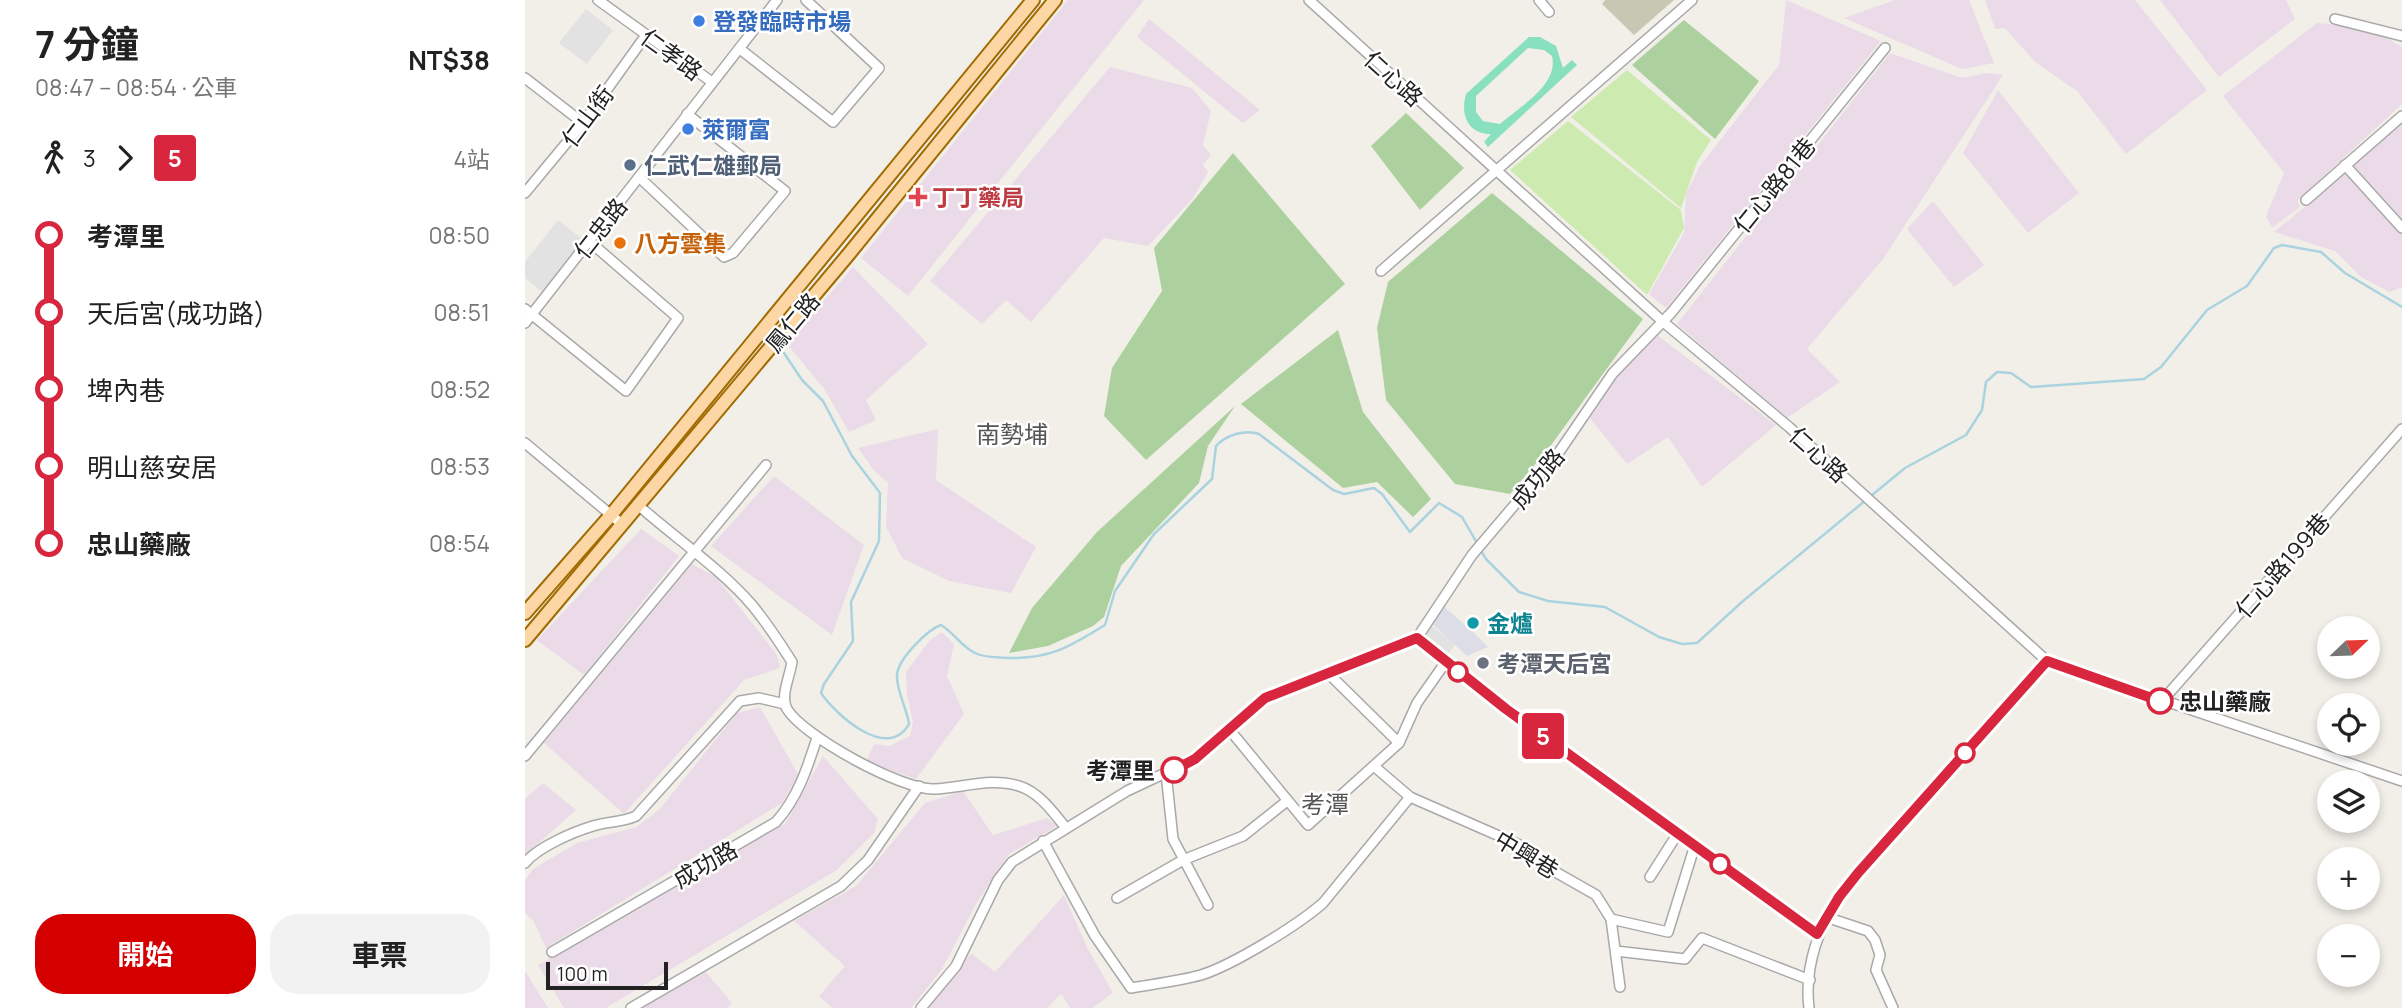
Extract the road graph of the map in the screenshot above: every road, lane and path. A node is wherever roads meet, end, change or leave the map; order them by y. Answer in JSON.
{"nodes":[{"id":1,"x":598,"y":0,"type":"edge"},
{"id":2,"x":777,"y":0,"type":"edge"},
{"id":3,"x":806,"y":0,"type":"edge"},
{"id":4,"x":1033,"y":0,"type":"edge"},
{"id":5,"x":1055,"y":0,"type":"edge"},
{"id":6,"x":1309,"y":0,"type":"edge"},
{"id":7,"x":1539,"y":0,"type":"edge"},
{"id":8,"x":1692,"y":0,"type":"edge"},
{"id":9,"x":1549,"y":12,"type":"dead end"},
{"id":10,"x":2335,"y":19,"type":"dead end"},
{"id":11,"x":646,"y":36,"type":"junction"},
{"id":12,"x":2402,"y":36,"type":"edge"},
{"id":13,"x":1885,"y":48,"type":"dead end"},
{"id":14,"x":740,"y":49,"type":"junction"},
{"id":15,"x":525,"y":78,"type":"edge"},
{"id":16,"x":712,"y":82,"type":"junction"},
{"id":17,"x":687,"y":114,"type":"junction"},
{"id":18,"x":2402,"y":116,"type":"edge"},
{"id":19,"x":583,"y":123,"type":"junction"},
{"id":20,"x":2345,"y":165,"type":"junction"},
{"id":21,"x":1496,"y":171,"type":"junction"},
{"id":22,"x":639,"y":177,"type":"junction"},
{"id":23,"x":525,"y":193,"type":"edge"},
{"id":24,"x":2306,"y":200,"type":"dead end"},
{"id":25,"x":2402,"y":228,"type":"edge"},
{"id":26,"x":589,"y":242,"type":"junction"},
{"id":27,"x":1381,"y":271,"type":"dead end"},
{"id":28,"x":529,"y":311,"type":"edge"},
{"id":29,"x":1661,"y":320,"type":"junction"},
{"id":30,"x":525,"y":323,"type":"edge"},
{"id":31,"x":2402,"y":429,"type":"edge"},
{"id":32,"x":525,"y":443,"type":"edge"},
{"id":33,"x":765,"y":465,"type":"dead end"},
{"id":34,"x":638,"y":505,"type":"junction"},
{"id":35,"x":611,"y":515,"type":"junction"},
{"id":36,"x":623,"y":525,"type":"junction"},
{"id":37,"x":692,"y":553,"type":"junction"},
{"id":38,"x":525,"y":613,"type":"edge"},
{"id":39,"x":1417,"y":638,"type":"junction"},
{"id":40,"x":525,"y":640,"type":"edge"},
{"id":41,"x":2047,"y":661,"type":"junction"},
{"id":42,"x":1445,"y":663,"type":"junction"},
{"id":43,"x":1330,"y":675,"type":"junction"},
{"id":44,"x":2162,"y":701,"type":"junction"},
{"id":45,"x":785,"y":704,"type":"junction"},
{"id":46,"x":1229,"y":729,"type":"junction"},
{"id":47,"x":817,"y":738,"type":"junction"},
{"id":48,"x":1399,"y":743,"type":"junction"},
{"id":49,"x":525,"y":756,"type":"edge"},
{"id":50,"x":1375,"y":767,"type":"junction"},
{"id":51,"x":1167,"y":773,"type":"junction"},
{"id":52,"x":2402,"y":781,"type":"edge"},
{"id":53,"x":919,"y":786,"type":"junction"},
{"id":54,"x":1410,"y":797,"type":"junction"},
{"id":55,"x":1287,"y":801,"type":"junction"},
{"id":56,"x":1066,"y":828,"type":"junction"},
{"id":57,"x":1678,"y":833,"type":"junction"},
{"id":58,"x":1043,"y":841,"type":"junction"},
{"id":59,"x":1695,"y":845,"type":"junction"},
{"id":60,"x":1183,"y":860,"type":"junction"},
{"id":61,"x":525,"y":863,"type":"edge"},
{"id":62,"x":1650,"y":877,"type":"dead end"},
{"id":63,"x":1117,"y":898,"type":"dead end"},
{"id":64,"x":1207,"y":905,"type":"dead end"},
{"id":65,"x":1826,"y":917,"type":"junction"},
{"id":66,"x":1611,"y":919,"type":"junction"},
{"id":67,"x":1817,"y":934,"type":"junction"},
{"id":68,"x":1616,"y":951,"type":"junction"},
{"id":69,"x":552,"y":952,"type":"dead end"},
{"id":70,"x":1810,"y":980,"type":"junction"},
{"id":71,"x":1620,"y":987,"type":"dead end"},
{"id":72,"x":631,"y":1008,"type":"edge"},
{"id":73,"x":921,"y":1008,"type":"edge"},
{"id":74,"x":1809,"y":1008,"type":"edge"},
{"id":75,"x":1892,"y":1008,"type":"edge"}],
"edges":[{"from":1,"to":11,"type":"street","name":"仁孝路"},
{"from":2,"to":14,"type":"street","name":"仁忠路"},
{"from":3,"to":14,"type":"street"},
{"from":4,"to":35,"type":"main road","name":"鳳仁路"},
{"from":5,"to":34,"type":"main road","name":"鳳仁路"},
{"from":6,"to":21,"type":"street","name":"仁心路"},
{"from":7,"to":9,"type":"street"},
{"from":8,"to":21,"type":"street"},
{"from":10,"to":12,"type":"street"},
{"from":11,"to":16,"type":"street","name":"仁孝路"},
{"from":11,"to":19,"type":"street","name":"仁山街"},
{"from":13,"to":29,"type":"street","name":"仁心路81巷"},
{"from":14,"to":16,"type":"street","name":"仁忠路"},
{"from":15,"to":19,"type":"street"},
{"from":16,"to":17,"type":"street","name":"仁忠路"},
{"from":17,"to":22,"type":"street","name":"仁忠路"},
{"from":17,"to":22,"type":"street"},
{"from":18,"to":20,"type":"street"},
{"from":19,"to":23,"type":"street","name":"仁山街"},
{"from":20,"to":24,"type":"street"},
{"from":20,"to":25,"type":"street"},
{"from":21,"to":27,"type":"street"},
{"from":21,"to":29,"type":"street","name":"仁心路"},
{"from":22,"to":26,"type":"street","name":"仁忠路"},
{"from":26,"to":28,"type":"street","name":"仁忠路"},
{"from":26,"to":28,"type":"street"},
{"from":28,"to":30,"type":"street","name":"仁忠路"},
{"from":29,"to":39,"type":"street","name":"成功路"},
{"from":29,"to":41,"type":"street","name":"仁心路"},
{"from":31,"to":44,"type":"street","name":"仁心路199巷"},
{"from":32,"to":35,"type":"street"},
{"from":33,"to":37,"type":"street"},
{"from":34,"to":36,"type":"main road","name":"鳳仁路"},
{"from":34,"to":37,"type":"street"},
{"from":35,"to":36,"type":"street"},
{"from":35,"to":38,"type":"main road","name":"鳳仁路"},
{"from":36,"to":40,"type":"main road","name":"鳳仁路"},
{"from":37,"to":45,"type":"street"},
{"from":37,"to":49,"type":"street"},
{"from":39,"to":42,"type":"street"},
{"from":39,"to":43,"type":"street"},
{"from":41,"to":44,"type":"street","name":"仁心路"},
{"from":41,"to":65,"type":"street"},
{"from":42,"to":48,"type":"street"},
{"from":42,"to":57,"type":"street"},
{"from":43,"to":46,"type":"street"},
{"from":43,"to":48,"type":"street"},
{"from":44,"to":52,"type":"street","name":"仁心路"},
{"from":45,"to":47,"type":"street"},
{"from":45,"to":61,"type":"street"},
{"from":46,"to":51,"type":"street"},
{"from":46,"to":55,"type":"street"},
{"from":47,"to":53,"type":"street"},
{"from":47,"to":69,"type":"street","name":"成功路"},
{"from":48,"to":50,"type":"street"},
{"from":50,"to":54,"type":"street","name":"中興巷"},
{"from":50,"to":55,"type":"street"},
{"from":51,"to":56,"type":"street"},
{"from":51,"to":60,"type":"street"},
{"from":53,"to":56,"type":"street"},
{"from":53,"to":72,"type":"street"},
{"from":54,"to":58,"type":"street"},
{"from":54,"to":66,"type":"street","name":"中興巷"},
{"from":55,"to":60,"type":"street"},
{"from":56,"to":58,"type":"street"},
{"from":57,"to":59,"type":"street"},
{"from":57,"to":62,"type":"street"},
{"from":58,"to":73,"type":"street"},
{"from":59,"to":66,"type":"street"},
{"from":59,"to":67,"type":"street"},
{"from":60,"to":63,"type":"street"},
{"from":60,"to":64,"type":"street"},
{"from":65,"to":67,"type":"street"},
{"from":65,"to":75,"type":"street"},
{"from":66,"to":68,"type":"street","name":"中興巷"},
{"from":67,"to":70,"type":"street"},
{"from":68,"to":70,"type":"street"},
{"from":68,"to":71,"type":"street","name":"中興巷"},
{"from":70,"to":74,"type":"street"}]}
